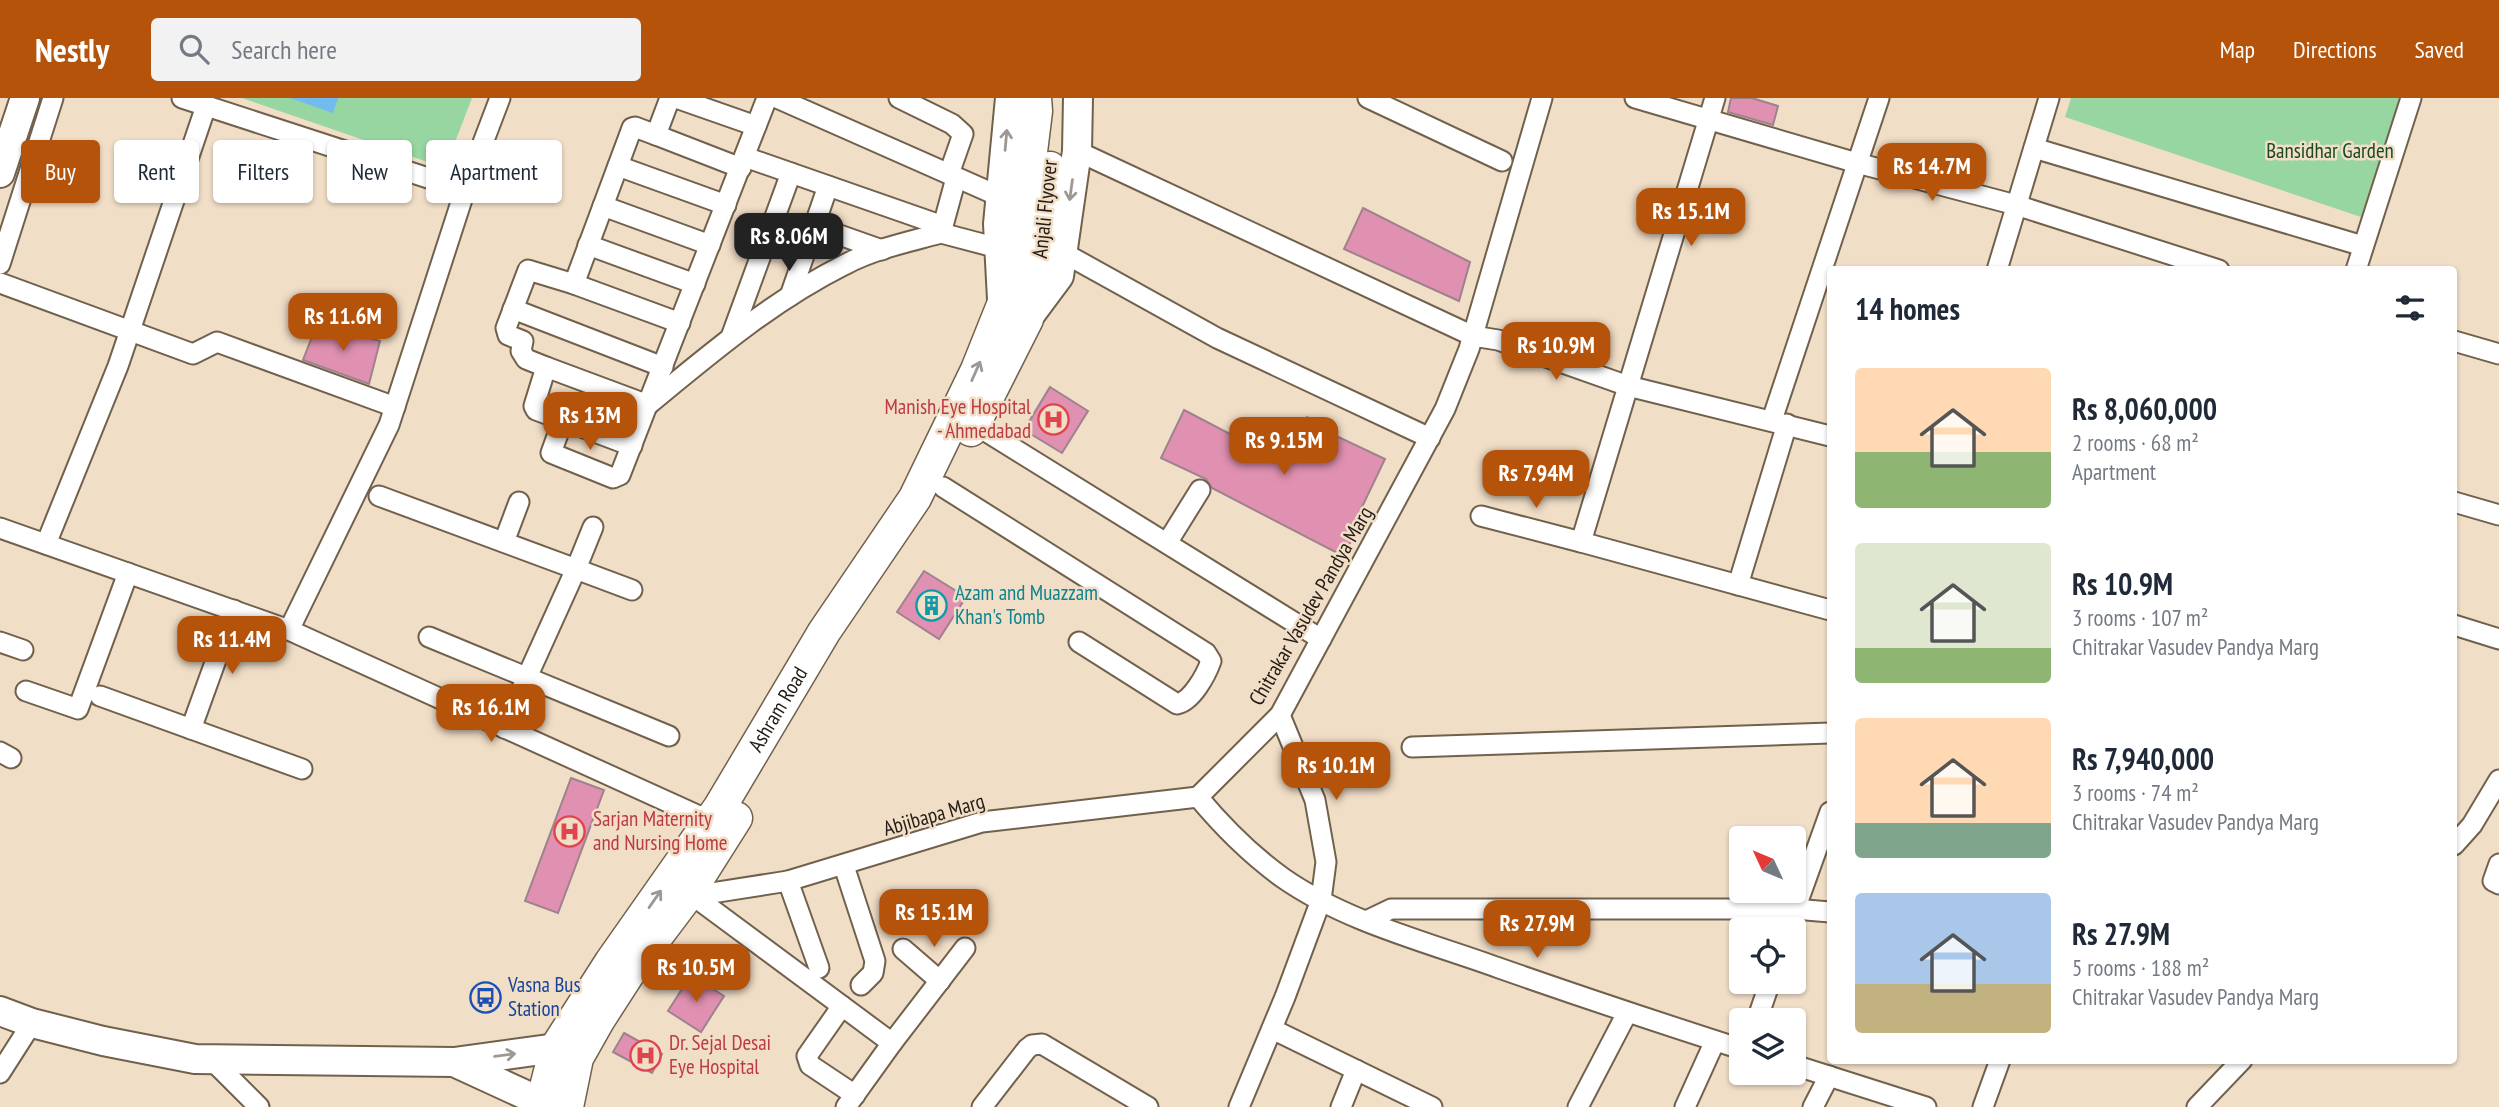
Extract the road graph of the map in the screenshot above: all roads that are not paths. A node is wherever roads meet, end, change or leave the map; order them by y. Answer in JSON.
{"nodes":[{"id":1,"x":26,"y":98,"type":"edge"},
{"id":2,"x":52,"y":98,"type":"edge"},
{"id":3,"x":500,"y":98,"type":"edge"},
{"id":4,"x":670,"y":98,"type":"edge"},
{"id":5,"x":676,"y":98,"type":"edge"},
{"id":6,"x":767,"y":98,"type":"edge"},
{"id":7,"x":777,"y":98,"type":"edge"},
{"id":8,"x":899,"y":98,"type":"edge"},
{"id":9,"x":1010,"y":98,"type":"edge"},
{"id":10,"x":1035,"y":98,"type":"edge"},
{"id":11,"x":1056,"y":98,"type":"edge"},
{"id":12,"x":1078,"y":98,"type":"edge"},
{"id":13,"x":1542,"y":98,"type":"edge"},
{"id":14,"x":1635,"y":98,"type":"edge"},
{"id":15,"x":1715,"y":98,"type":"edge"},
{"id":16,"x":1879,"y":98,"type":"edge"},
{"id":17,"x":2049,"y":98,"type":"edge"},
{"id":18,"x":2411,"y":98,"type":"edge"},
{"id":19,"x":1376,"y":100,"type":"edge"},
{"id":20,"x":196,"y":101,"type":"edge"},
{"id":21,"x":1709,"y":119,"type":"junction"},
{"id":22,"x":756,"y":126,"type":"junction"},
{"id":23,"x":656,"y":135,"type":"junction"},
{"id":24,"x":484,"y":140,"type":"edge"},
{"id":25,"x":2034,"y":148,"type":"junction"},
{"id":26,"x":1077,"y":151,"type":"junction"},
{"id":27,"x":1502,"y":160,"type":"dead end"},
{"id":28,"x":743,"y":162,"type":"junction"},
{"id":29,"x":1857,"y":163,"type":"junction"},
{"id":30,"x":618,"y":166,"type":"junction"},
{"id":31,"x":0,"y":173,"type":"edge"},
{"id":32,"x":791,"y":173,"type":"junction"},
{"id":33,"x":952,"y":176,"type":"junction"},
{"id":34,"x":426,"y":177,"type":"edge"},
{"id":35,"x":828,"y":186,"type":"junction"},
{"id":36,"x":1001,"y":197,"type":"junction"},
{"id":37,"x":461,"y":203,"type":"edge"},
{"id":38,"x":726,"y":205,"type":"junction"},
{"id":39,"x":2016,"y":205,"type":"junction"},
{"id":40,"x":603,"y":206,"type":"junction"},
{"id":41,"x":814,"y":226,"type":"junction"},
{"id":42,"x":942,"y":230,"type":"junction"},
{"id":43,"x":710,"y":245,"type":"junction"},
{"id":44,"x":588,"y":246,"type":"junction"},
{"id":45,"x":2363,"y":246,"type":"junction"},
{"id":46,"x":882,"y":250,"type":"junction"},
{"id":47,"x":1030,"y":253,"type":"junction"},
{"id":48,"x":2177,"y":263,"type":"edge"},
{"id":49,"x":0,"y":264,"type":"edge"},
{"id":50,"x":1998,"y":266,"type":"edge"},
{"id":51,"x":2195,"y":266,"type":"edge"},
{"id":52,"x":2357,"y":266,"type":"edge"},
{"id":53,"x":0,"y":283,"type":"edge"},
{"id":54,"x":574,"y":284,"type":"junction"},
{"id":55,"x":695,"y":284,"type":"junction"},
{"id":56,"x":790,"y":296,"type":"junction"},
{"id":57,"x":513,"y":309,"type":"junction"},
{"id":58,"x":1015,"y":312,"type":"junction"},
{"id":59,"x":680,"y":323,"type":"junction"},
{"id":60,"x":130,"y":332,"type":"junction"},
{"id":61,"x":1473,"y":336,"type":"junction"},
{"id":62,"x":731,"y":338,"type":"junction"},
{"id":63,"x":2457,"y":342,"type":"edge"},
{"id":64,"x":2499,"y":354,"type":"edge"},
{"id":65,"x":546,"y":367,"type":"junction"},
{"id":66,"x":663,"y":367,"type":"junction"},
{"id":67,"x":1628,"y":386,"type":"junction"},
{"id":68,"x":648,"y":405,"type":"junction"},
{"id":69,"x":395,"y":407,"type":"junction"},
{"id":70,"x":563,"y":420,"type":"junction"},
{"id":71,"x":1779,"y":422,"type":"junction"},
{"id":72,"x":974,"y":425,"type":"junction"},
{"id":73,"x":1827,"y":435,"type":"edge"},
{"id":74,"x":1430,"y":438,"type":"junction"},
{"id":75,"x":632,"y":446,"type":"junction"},
{"id":76,"x":943,"y":487,"type":"junction"},
{"id":77,"x":1200,"y":490,"type":"dead end"},
{"id":78,"x":379,"y":496,"type":"dead end"},
{"id":79,"x":519,"y":502,"type":"dead end"},
{"id":80,"x":2457,"y":503,"type":"edge"},
{"id":81,"x":2499,"y":515,"type":"edge"},
{"id":82,"x":1481,"y":516,"type":"dead end"},
{"id":83,"x":593,"y":527,"type":"dead end"},
{"id":84,"x":0,"y":528,"type":"edge"},
{"id":85,"x":504,"y":542,"type":"junction"},
{"id":86,"x":1581,"y":542,"type":"junction"},
{"id":87,"x":1167,"y":543,"type":"junction"},
{"id":88,"x":46,"y":544,"type":"junction"},
{"id":89,"x":576,"y":569,"type":"junction"},
{"id":90,"x":128,"y":573,"type":"junction"},
{"id":91,"x":1738,"y":585,"type":"junction"},
{"id":92,"x":632,"y":590,"type":"dead end"},
{"id":93,"x":1827,"y":609,"type":"edge"},
{"id":94,"x":234,"y":610,"type":"junction"},
{"id":95,"x":2457,"y":626,"type":"edge"},
{"id":96,"x":289,"y":630,"type":"junction"},
{"id":97,"x":429,"y":637,"type":"dead end"},
{"id":98,"x":1321,"y":639,"type":"junction"},
{"id":99,"x":2499,"y":639,"type":"edge"},
{"id":100,"x":0,"y":642,"type":"edge"},
{"id":101,"x":1079,"y":642,"type":"dead end"},
{"id":102,"x":23,"y":650,"type":"dead end"},
{"id":103,"x":527,"y":676,"type":"junction"},
{"id":104,"x":26,"y":691,"type":"dead end"},
{"id":105,"x":100,"y":696,"type":"dead end"},
{"id":106,"x":1280,"y":715,"type":"junction"},
{"id":107,"x":504,"y":728,"type":"junction"},
{"id":108,"x":191,"y":729,"type":"junction"},
{"id":109,"x":1827,"y":733,"type":"edge"},
{"id":110,"x":670,"y":736,"type":"dead end"},
{"id":111,"x":1412,"y":747,"type":"dead end"},
{"id":112,"x":302,"y":769,"type":"dead end"},
{"id":113,"x":2499,"y":780,"type":"edge"},
{"id":114,"x":1198,"y":797,"type":"junction"},
{"id":115,"x":2480,"y":812,"type":"junction"},
{"id":116,"x":2499,"y":816,"type":"edge"},
{"id":117,"x":1827,"y":820,"type":"edge"},
{"id":118,"x":710,"y":821,"type":"junction"},
{"id":119,"x":2457,"y":842,"type":"edge"},
{"id":120,"x":2499,"y":864,"type":"edge"},
{"id":121,"x":844,"y":866,"type":"junction"},
{"id":122,"x":788,"y":881,"type":"junction"},
{"id":123,"x":2499,"y":884,"type":"edge"},
{"id":124,"x":691,"y":897,"type":"junction"},
{"id":125,"x":1321,"y":901,"type":"junction"},
{"id":126,"x":1794,"y":909,"type":"junction"},
{"id":127,"x":1827,"y":912,"type":"edge"},
{"id":128,"x":1791,"y":917,"type":"edge"},
{"id":129,"x":1366,"y":921,"type":"junction"},
{"id":130,"x":903,"y":948,"type":"dead end"},
{"id":131,"x":965,"y":948,"type":"dead end"},
{"id":132,"x":819,"y":968,"type":"dead end"},
{"id":133,"x":940,"y":981,"type":"junction"},
{"id":134,"x":861,"y":985,"type":"dead end"},
{"id":135,"x":842,"y":1006,"type":"junction"},
{"id":136,"x":0,"y":1010,"type":"edge"},
{"id":137,"x":1627,"y":1013,"type":"junction"},
{"id":138,"x":32,"y":1023,"type":"junction"},
{"id":139,"x":1272,"y":1029,"type":"junction"},
{"id":140,"x":1715,"y":1041,"type":"junction"},
{"id":141,"x":892,"y":1043,"type":"junction"},
{"id":142,"x":1729,"y":1045,"type":"edge"},
{"id":143,"x":567,"y":1053,"type":"junction"},
{"id":144,"x":211,"y":1059,"type":"junction"},
{"id":145,"x":454,"y":1062,"type":"junction"},
{"id":146,"x":1999,"y":1064,"type":"edge"},
{"id":147,"x":2238,"y":1064,"type":"edge"},
{"id":148,"x":1806,"y":1069,"type":"edge"},
{"id":149,"x":1356,"y":1070,"type":"junction"},
{"id":150,"x":0,"y":1073,"type":"edge"},
{"id":151,"x":1829,"y":1076,"type":"junction"},
{"id":152,"x":850,"y":1101,"type":"edge"},
{"id":153,"x":552,"y":1106,"type":"edge"},
{"id":154,"x":259,"y":1107,"type":"edge"},
{"id":155,"x":982,"y":1107,"type":"edge"},
{"id":156,"x":1148,"y":1107,"type":"edge"},
{"id":157,"x":1239,"y":1107,"type":"edge"},
{"id":158,"x":1341,"y":1107,"type":"edge"},
{"id":159,"x":1432,"y":1107,"type":"edge"},
{"id":160,"x":1578,"y":1107,"type":"edge"},
{"id":161,"x":1685,"y":1107,"type":"edge"},
{"id":162,"x":1813,"y":1107,"type":"edge"},
{"id":163,"x":1926,"y":1107,"type":"edge"},
{"id":164,"x":1983,"y":1107,"type":"edge"},
{"id":165,"x":2197,"y":1107,"type":"edge"}],
"edges":[{"from":1,"to":31,"type":"street"},
{"from":2,"to":49,"type":"street"},
{"from":3,"to":24,"type":"street"},
{"from":4,"to":23,"type":"street"},
{"from":5,"to":22,"type":"street"},
{"from":6,"to":22,"type":"street"},
{"from":7,"to":33,"type":"street"},
{"from":8,"to":33,"type":"street"},
{"from":36,"to":9,"type":"street","one_way":true},
{"from":10,"to":47,"type":"main road","name":"Anjali Flyover"},
{"from":11,"to":47,"type":"main road","name":"Anjali Flyover"},
{"from":12,"to":26,"type":"street"},
{"from":13,"to":61,"type":"street","name":"Chitrakar Vasudev Pandya Marg"},
{"from":14,"to":21,"type":"street"},
{"from":15,"to":21,"type":"street"},
{"from":16,"to":29,"type":"street"},
{"from":17,"to":25,"type":"street"},
{"from":18,"to":45,"type":"street"},
{"from":19,"to":27,"type":"street"},
{"from":20,"to":34,"type":"street"},
{"from":20,"to":60,"type":"street"},
{"from":21,"to":29,"type":"street"},
{"from":21,"to":67,"type":"street"},
{"from":22,"to":28,"type":"street"},
{"from":23,"to":28,"type":"street"},
{"from":23,"to":30,"type":"street"},
{"from":25,"to":39,"type":"street"},
{"from":25,"to":45,"type":"street"},
{"from":26,"to":47,"type":"street","one_way":true},
{"from":26,"to":61,"type":"street"},
{"from":28,"to":32,"type":"street"},
{"from":28,"to":38,"type":"street"},
{"from":29,"to":39,"type":"street"},
{"from":29,"to":71,"type":"street"},
{"from":30,"to":38,"type":"street"},
{"from":30,"to":40,"type":"street"},
{"from":32,"to":35,"type":"street"},
{"from":32,"to":62,"type":"street"},
{"from":33,"to":36,"type":"street"},
{"from":33,"to":42,"type":"street"},
{"from":35,"to":41,"type":"street"},
{"from":35,"to":42,"type":"street"},
{"from":36,"to":47,"type":"street"},
{"from":37,"to":69,"type":"street"},
{"from":38,"to":43,"type":"street"},
{"from":39,"to":48,"type":"street"},
{"from":39,"to":50,"type":"street"},
{"from":40,"to":43,"type":"street"},
{"from":40,"to":44,"type":"street"},
{"from":41,"to":46,"type":"street"},
{"from":41,"to":56,"type":"street"},
{"from":42,"to":46,"type":"street"},
{"from":42,"to":47,"type":"street"},
{"from":43,"to":55,"type":"street"},
{"from":44,"to":54,"type":"street"},
{"from":44,"to":55,"type":"street"},
{"from":45,"to":52,"type":"street"},
{"from":46,"to":56,"type":"street"},
{"from":47,"to":58,"type":"main road","name":"Anjali Flyover"},
{"from":47,"to":58,"type":"street"},
{"from":47,"to":74,"type":"street"},
{"from":48,"to":51,"type":"street"},
{"from":53,"to":60,"type":"street"},
{"from":54,"to":57,"type":"street"},
{"from":54,"to":59,"type":"street"},
{"from":55,"to":59,"type":"street"},
{"from":56,"to":62,"type":"street"},
{"from":57,"to":65,"type":"street"},
{"from":57,"to":66,"type":"street"},
{"from":58,"to":72,"type":"main road","name":"Ashram Road"},
{"from":118,"to":58,"type":"main road","name":"Ashram Road","one_way":true},
{"from":59,"to":66,"type":"street"},
{"from":60,"to":69,"type":"street"},
{"from":60,"to":88,"type":"street"},
{"from":61,"to":67,"type":"street"},
{"from":61,"to":74,"type":"street","name":"Chitrakar Vasudev Pandya Marg"},
{"from":62,"to":68,"type":"street"},
{"from":63,"to":64,"type":"street"},
{"from":65,"to":68,"type":"street"},
{"from":65,"to":70,"type":"street"},
{"from":66,"to":68,"type":"street"},
{"from":67,"to":71,"type":"street"},
{"from":67,"to":86,"type":"street"},
{"from":68,"to":75,"type":"street"},
{"from":69,"to":96,"type":"street"},
{"from":70,"to":75,"type":"street"},
{"from":70,"to":75,"type":"street"},
{"from":71,"to":73,"type":"street"},
{"from":71,"to":91,"type":"street"},
{"from":72,"to":76,"type":"main road","name":"Ashram Road"},
{"from":72,"to":87,"type":"street"},
{"from":74,"to":98,"type":"street","name":"Chitrakar Vasudev Pandya Marg"},
{"from":76,"to":101,"type":"street"},
{"from":76,"to":124,"type":"main road","name":"Ashram Road"},
{"from":77,"to":87,"type":"street"},
{"from":78,"to":85,"type":"street"},
{"from":79,"to":85,"type":"street"},
{"from":80,"to":81,"type":"street"},
{"from":82,"to":86,"type":"street"},
{"from":83,"to":89,"type":"street"},
{"from":84,"to":88,"type":"street"},
{"from":85,"to":89,"type":"street"},
{"from":86,"to":91,"type":"street"},
{"from":87,"to":98,"type":"street"},
{"from":88,"to":90,"type":"street"},
{"from":89,"to":92,"type":"street"},
{"from":89,"to":103,"type":"street"},
{"from":90,"to":94,"type":"street"},
{"from":90,"to":104,"type":"street"},
{"from":91,"to":93,"type":"street"},
{"from":94,"to":96,"type":"street"},
{"from":94,"to":108,"type":"street"},
{"from":95,"to":99,"type":"street"},
{"from":96,"to":107,"type":"street"},
{"from":97,"to":103,"type":"street"},
{"from":98,"to":106,"type":"street","name":"Chitrakar Vasudev Pandya Marg"},
{"from":100,"to":102,"type":"street"},
{"from":103,"to":107,"type":"street"},
{"from":103,"to":110,"type":"street"},
{"from":105,"to":108,"type":"street"},
{"from":106,"to":114,"type":"street","name":"Chitrakar Vasudev Pandya Marg"},
{"from":106,"to":125,"type":"street"},
{"from":107,"to":118,"type":"street"},
{"from":108,"to":112,"type":"street"},
{"from":109,"to":111,"type":"street"},
{"from":113,"to":115,"type":"street"},
{"from":114,"to":121,"type":"street","name":"Abjibapa Marg"},
{"from":114,"to":125,"type":"street"},
{"from":115,"to":116,"type":"street"},
{"from":115,"to":119,"type":"street"},
{"from":117,"to":126,"type":"street"},
{"from":143,"to":118,"type":"main road","name":"Ashram Road","one_way":true},
{"from":120,"to":123,"type":"street"},
{"from":121,"to":122,"type":"street","name":"Abjibapa Marg"},
{"from":121,"to":134,"type":"street"},
{"from":122,"to":124,"type":"street","name":"Abjibapa Marg"},
{"from":122,"to":132,"type":"street"},
{"from":124,"to":135,"type":"street"},
{"from":124,"to":143,"type":"main road","name":"Ashram Road"},
{"from":125,"to":129,"type":"street"},
{"from":125,"to":139,"type":"street"},
{"from":126,"to":127,"type":"street"},
{"from":126,"to":128,"type":"street"},
{"from":126,"to":129,"type":"street"},
{"from":129,"to":137,"type":"street"},
{"from":130,"to":133,"type":"street"},
{"from":131,"to":133,"type":"street"},
{"from":133,"to":141,"type":"street"},
{"from":135,"to":141,"type":"street"},
{"from":135,"to":152,"type":"street"},
{"from":136,"to":138,"type":"street"},
{"from":137,"to":140,"type":"street"},
{"from":137,"to":160,"type":"street"},
{"from":138,"to":144,"type":"street"},
{"from":138,"to":150,"type":"street"},
{"from":139,"to":149,"type":"street"},
{"from":139,"to":157,"type":"street"},
{"from":140,"to":142,"type":"street"},
{"from":140,"to":161,"type":"street"},
{"from":141,"to":152,"type":"street"},
{"from":145,"to":143,"type":"street","one_way":true},
{"from":143,"to":153,"type":"main road","name":"Ashram Road"},
{"from":144,"to":145,"type":"street"},
{"from":144,"to":154,"type":"street"},
{"from":145,"to":153,"type":"street"},
{"from":146,"to":164,"type":"street"},
{"from":147,"to":165,"type":"street"},
{"from":148,"to":151,"type":"street"},
{"from":149,"to":158,"type":"street"},
{"from":149,"to":159,"type":"street"},
{"from":151,"to":162,"type":"street"},
{"from":151,"to":163,"type":"street"},
{"from":155,"to":156,"type":"street"}]}
